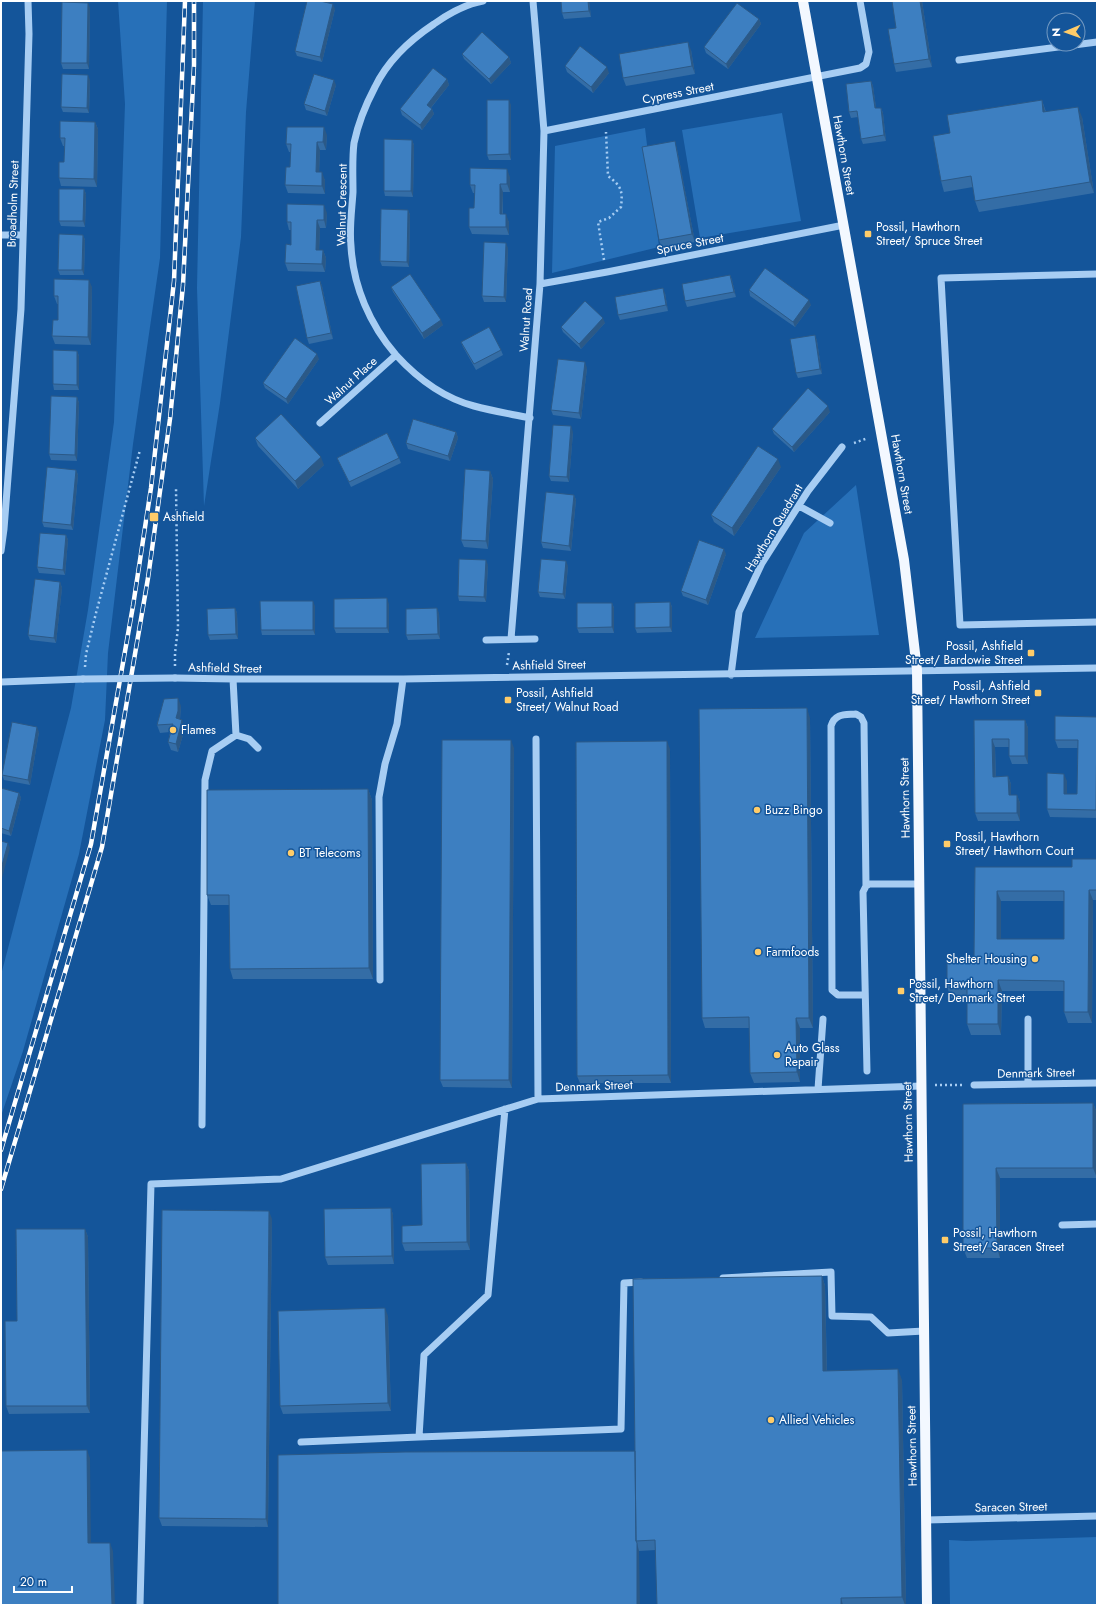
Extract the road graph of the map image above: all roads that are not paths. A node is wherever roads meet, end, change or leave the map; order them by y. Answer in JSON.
{"nodes":[{"id":1,"x":28,"y":1,"type":"edge"},
{"id":2,"x":483,"y":1,"type":"edge"},
{"id":3,"x":533,"y":1,"type":"edge"},
{"id":4,"x":803,"y":1,"type":"edge"},
{"id":5,"x":860,"y":1,"type":"edge"},
{"id":6,"x":1097,"y":42,"type":"edge"},
{"id":7,"x":959,"y":60,"type":"dead end"},
{"id":8,"x":816,"y":77,"type":"junction"},
{"id":9,"x":544,"y":131,"type":"junction"},
{"id":10,"x":844,"y":225,"type":"junction"},
{"id":11,"x":1,"y":235,"type":"edge"},
{"id":12,"x":23,"y":235,"type":"junction"},
{"id":13,"x":1097,"y":274,"type":"edge"},
{"id":14,"x":540,"y":284,"type":"junction"},
{"id":15,"x":396,"y":355,"type":"junction"},
{"id":16,"x":530,"y":418,"type":"junction"},
{"id":17,"x":320,"y":423,"type":"dead end"},
{"id":18,"x":842,"y":447,"type":"road end"},
{"id":19,"x":799,"y":506,"type":"junction"},
{"id":20,"x":830,"y":523,"type":"dead end"},
{"id":21,"x":1,"y":551,"type":"edge"},
{"id":22,"x":1097,"y":622,"type":"edge"},
{"id":23,"x":511,"y":639,"type":"junction"},
{"id":24,"x":535,"y":639,"type":"dead end"},
{"id":25,"x":486,"y":640,"type":"dead end"},
{"id":26,"x":1097,"y":668,"type":"edge"},
{"id":27,"x":917,"y":670,"type":"junction"},
{"id":28,"x":731,"y":675,"type":"junction"},
{"id":29,"x":233,"y":679,"type":"junction"},
{"id":30,"x":403,"y":679,"type":"junction"},
{"id":31,"x":1,"y":682,"type":"edge"},
{"id":32,"x":236,"y":735,"type":"junction"},
{"id":33,"x":536,"y":739,"type":"dead end"},
{"id":34,"x":258,"y":748,"type":"dead end"},
{"id":35,"x":919,"y":884,"type":"junction"},
{"id":36,"x":866,"y":886,"type":"junction"},
{"id":37,"x":380,"y":980,"type":"dead end"},
{"id":38,"x":865,"y":995,"type":"junction"},
{"id":39,"x":823,"y":1018,"type":"dead end"},
{"id":40,"x":1028,"y":1019,"type":"dead end"},
{"id":41,"x":867,"y":1071,"type":"dead end"},
{"id":42,"x":1097,"y":1083,"type":"edge"},
{"id":43,"x":1028,"y":1084,"type":"junction"},
{"id":44,"x":974,"y":1085,"type":"road end"},
{"id":45,"x":921,"y":1086,"type":"junction"},
{"id":46,"x":818,"y":1089,"type":"junction"},
{"id":47,"x":538,"y":1099,"type":"junction"},
{"id":48,"x":504,"y":1109,"type":"junction"},
{"id":49,"x":202,"y":1125,"type":"dead end"},
{"id":50,"x":1097,"y":1224,"type":"edge"},
{"id":51,"x":1062,"y":1225,"type":"dead end"},
{"id":52,"x":712,"y":1278,"type":"edge"},
{"id":53,"x":649,"y":1282,"type":"edge"},
{"id":54,"x":924,"y":1331,"type":"junction"},
{"id":55,"x":419,"y":1437,"type":"junction"},
{"id":56,"x":301,"y":1442,"type":"dead end"},
{"id":57,"x":1097,"y":1516,"type":"edge"},
{"id":58,"x":926,"y":1520,"type":"junction"},
{"id":59,"x":140,"y":1605,"type":"edge"},
{"id":60,"x":927,"y":1605,"type":"edge"}],
"edges":[{"from":1,"to":12,"type":"street","name":"Broadholm Street"},
{"from":2,"to":15,"type":"street","name":"Walnut Crescent"},
{"from":3,"to":9,"type":"street","name":"Walnut Road"},
{"from":4,"to":8,"type":"main road","name":"Hawthorn Street"},
{"from":5,"to":8,"type":"street","name":"Cypress Street"},
{"from":6,"to":7,"type":"street"},
{"from":8,"to":9,"type":"street","name":"Cypress Street"},
{"from":8,"to":10,"type":"main road","name":"Hawthorn Street"},
{"from":9,"to":14,"type":"street","name":"Walnut Road"},
{"from":10,"to":14,"type":"street","name":"Spruce Street"},
{"from":10,"to":27,"type":"main road","name":"Hawthorn Street"},
{"from":11,"to":12,"type":"street"},
{"from":12,"to":21,"type":"street","name":"Broadholm Street"},
{"from":13,"to":22,"type":"street"},
{"from":14,"to":16,"type":"street","name":"Walnut Road"},
{"from":15,"to":16,"type":"street","name":"Walnut Crescent"},
{"from":15,"to":17,"type":"street","name":"Walnut Place"},
{"from":16,"to":23,"type":"street","name":"Walnut Road"},
{"from":18,"to":19,"type":"street","name":"Hawthorn Quadrant"},
{"from":19,"to":20,"type":"street"},
{"from":19,"to":28,"type":"street","name":"Hawthorn Quadrant"},
{"from":23,"to":24,"type":"street"},
{"from":23,"to":25,"type":"street"},
{"from":26,"to":27,"type":"street","name":"Ashfield Street"},
{"from":27,"to":28,"type":"street","name":"Ashfield Street"},
{"from":27,"to":35,"type":"main road","name":"Hawthorn Street"},
{"from":28,"to":30,"type":"street","name":"Ashfield Street"},
{"from":29,"to":30,"type":"street","name":"Ashfield Street"},
{"from":29,"to":31,"type":"street","name":"Ashfield Street","bridge":true},
{"from":29,"to":32,"type":"street"},
{"from":30,"to":37,"type":"street"},
{"from":32,"to":34,"type":"street"},
{"from":32,"to":49,"type":"street"},
{"from":33,"to":47,"type":"street"},
{"from":35,"to":36,"type":"street"},
{"from":35,"to":45,"type":"main road","name":"Hawthorn Street"},
{"from":36,"to":38,"type":"street"},
{"from":36,"to":38,"type":"street"},
{"from":38,"to":41,"type":"street"},
{"from":39,"to":46,"type":"street"},
{"from":40,"to":43,"type":"street"},
{"from":42,"to":43,"type":"street","name":"Denmark Street"},
{"from":43,"to":44,"type":"street","name":"Denmark Street"},
{"from":45,"to":46,"type":"street","name":"Denmark Street"},
{"from":45,"to":54,"type":"main road","name":"Hawthorn Street"},
{"from":46,"to":47,"type":"street","name":"Denmark Street"},
{"from":47,"to":48,"type":"street","name":"Denmark Street"},
{"from":48,"to":55,"type":"street"},
{"from":48,"to":59,"type":"street","name":"Denmark Street"},
{"from":50,"to":51,"type":"street"},
{"from":52,"to":54,"type":"street"},
{"from":53,"to":55,"type":"street"},
{"from":54,"to":58,"type":"main road","name":"Hawthorn Street"},
{"from":55,"to":56,"type":"street"},
{"from":57,"to":58,"type":"street","name":"Saracen Street"},
{"from":58,"to":60,"type":"main road","name":"Hawthorn Street"}]}
